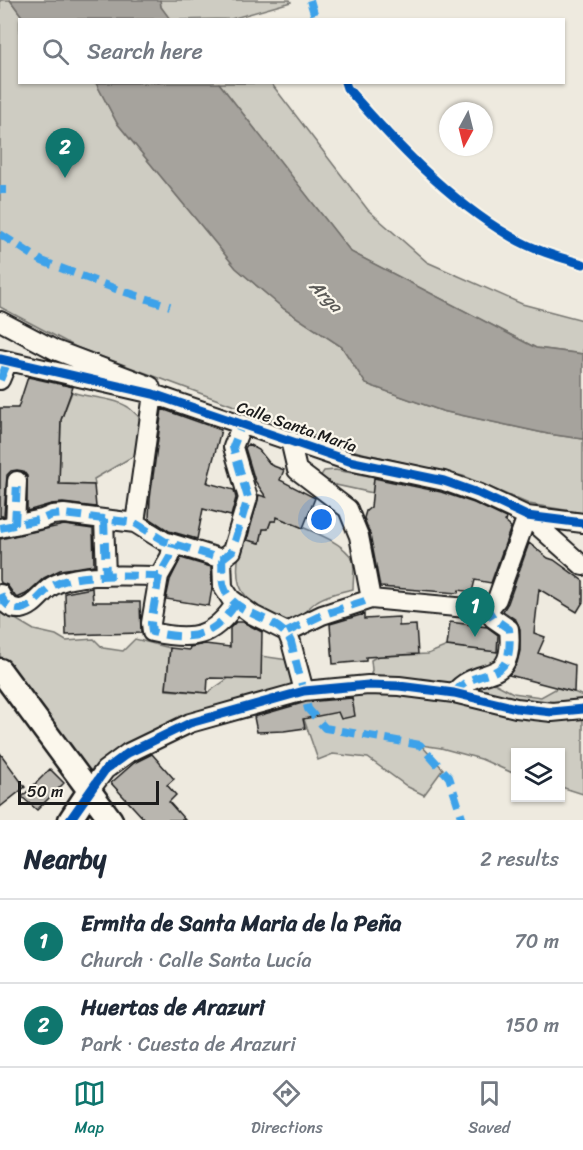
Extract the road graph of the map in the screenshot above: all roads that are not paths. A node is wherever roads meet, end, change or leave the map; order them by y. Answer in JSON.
{"nodes":[{"id":1,"x":0,"y":321,"type":"edge"},
{"id":2,"x":4,"y":360,"type":"edge"},
{"id":3,"x":0,"y":380,"type":"edge"},
{"id":4,"x":153,"y":393,"type":"junction"},
{"id":5,"x":242,"y":424,"type":"junction"},
{"id":6,"x":290,"y":440,"type":"junction"},
{"id":7,"x":17,"y":481,"type":"dead end"},
{"id":8,"x":526,"y":516,"type":"junction"},
{"id":9,"x":104,"y":519,"type":"junction"},
{"id":10,"x":135,"y":523,"type":"junction"},
{"id":11,"x":583,"y":523,"type":"edge"},
{"id":12,"x":8,"y":526,"type":"edge"},
{"id":13,"x":173,"y":544,"type":"junction"},
{"id":14,"x":222,"y":559,"type":"junction"},
{"id":15,"x":583,"y":566,"type":"edge"},
{"id":16,"x":105,"y":576,"type":"junction"},
{"id":17,"x":159,"y":576,"type":"junction"},
{"id":18,"x":0,"y":594,"type":"edge"},
{"id":19,"x":371,"y":599,"type":"junction"},
{"id":20,"x":236,"y":603,"type":"junction"},
{"id":21,"x":488,"y":610,"type":"junction"},
{"id":22,"x":287,"y":632,"type":"junction"},
{"id":23,"x":0,"y":670,"type":"edge"},
{"id":24,"x":304,"y":690,"type":"junction"},
{"id":25,"x":454,"y":693,"type":"junction"},
{"id":26,"x":583,"y":709,"type":"edge"},
{"id":27,"x":89,"y":791,"type":"junction"},
{"id":28,"x":70,"y":820,"type":"edge"},
{"id":29,"x":111,"y":820,"type":"edge"}],
"edges":[{"from":1,"to":4,"type":"street"},
{"from":2,"to":3,"type":"street","name":"Calle Santa María"},
{"from":2,"to":4,"type":"street","name":"Calle Santa María"},
{"from":4,"to":5,"type":"street","name":"Calle Santa María"},
{"from":4,"to":10,"type":"street"},
{"from":5,"to":6,"type":"street","name":"Calle Santa María"},
{"from":5,"to":14,"type":"street","name":"Calle Santa María"},
{"from":6,"to":8,"type":"street","name":"Calle Santa María"},
{"from":6,"to":19,"type":"street","name":"Calle Santa María"},
{"from":7,"to":12,"type":"street"},
{"from":8,"to":11,"type":"street","name":"Calle Santa María"},
{"from":8,"to":15,"type":"street"},
{"from":8,"to":21,"type":"street"},
{"from":9,"to":10,"type":"street"},
{"from":9,"to":12,"type":"street"},
{"from":9,"to":16,"type":"street"},
{"from":10,"to":13,"type":"street"},
{"from":13,"to":14,"type":"street"},
{"from":13,"to":17,"type":"street"},
{"from":14,"to":20,"type":"street"},
{"from":16,"to":17,"type":"street"},
{"from":16,"to":18,"type":"street"},
{"from":17,"to":20,"type":"street"},
{"from":19,"to":21,"type":"street"},
{"from":19,"to":22,"type":"street"},
{"from":20,"to":22,"type":"street"},
{"from":21,"to":25,"type":"street"},
{"from":22,"to":24,"type":"street"},
{"from":23,"to":27,"type":"street"},
{"from":24,"to":25,"type":"street"},
{"from":24,"to":27,"type":"street"},
{"from":25,"to":26,"type":"street"},
{"from":27,"to":28,"type":"street"},
{"from":27,"to":29,"type":"street"}]}
